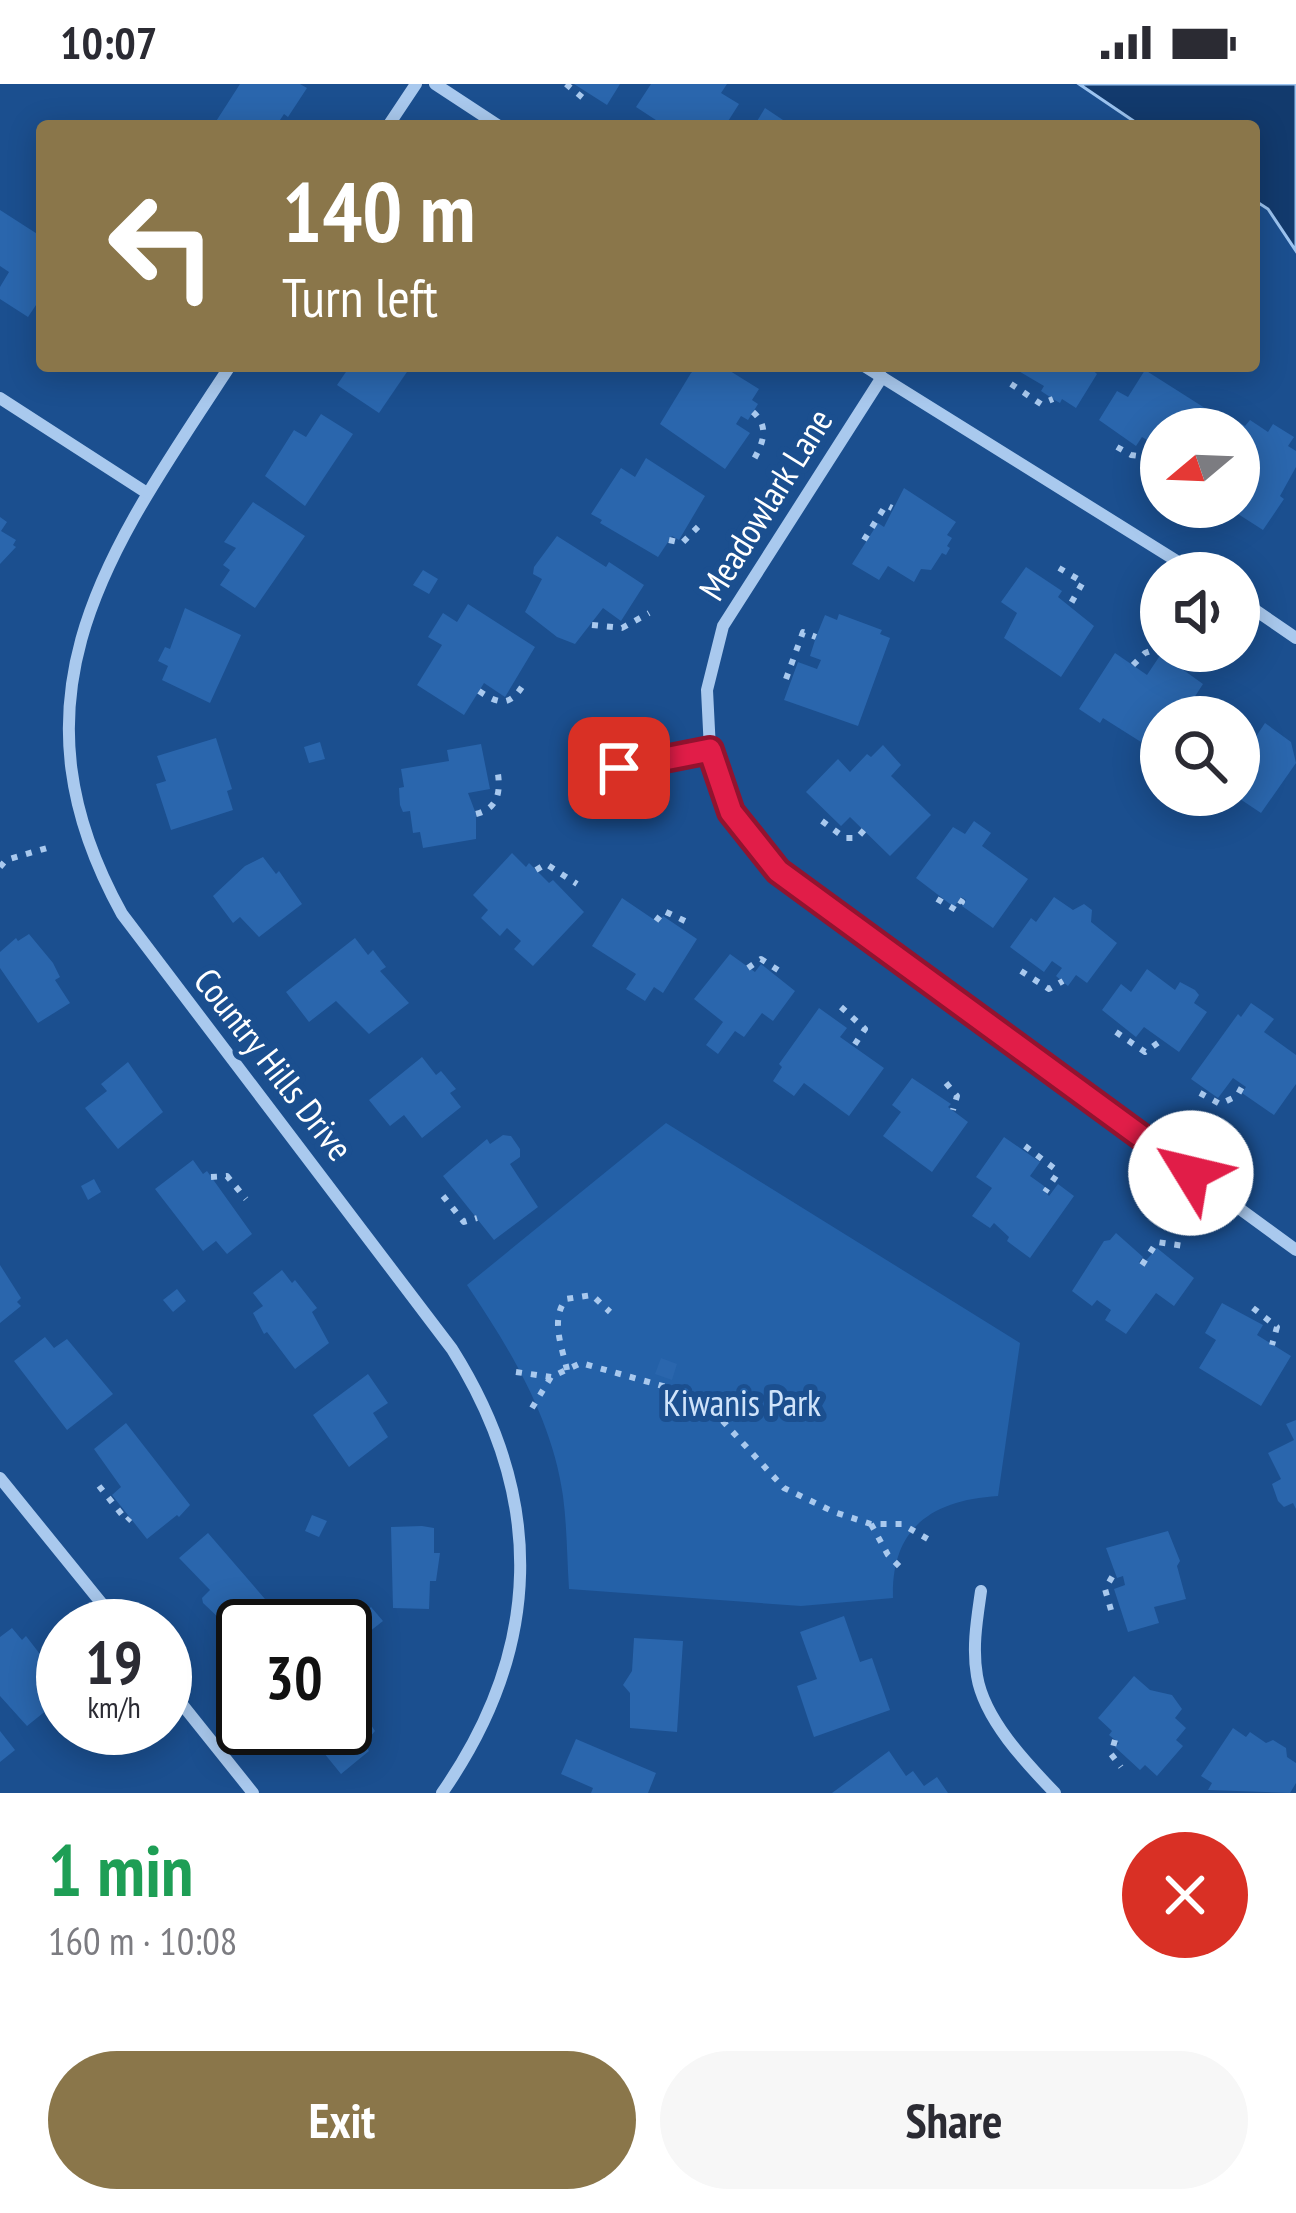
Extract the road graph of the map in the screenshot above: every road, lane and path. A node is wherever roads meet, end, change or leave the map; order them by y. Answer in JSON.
{"nodes":[{"id":1,"x":416,"y":84,"type":"edge"},
{"id":2,"x":435,"y":84,"type":"edge"},
{"id":3,"x":566,"y":84,"type":"edge"},
{"id":4,"x":583,"y":98,"type":"dead end"},
{"id":5,"x":392,"y":120,"type":"edge"},
{"id":6,"x":490,"y":120,"type":"edge"},
{"id":7,"x":226,"y":372,"type":"edge"},
{"id":8,"x":874,"y":372,"type":"edge"},
{"id":9,"x":882,"y":377,"type":"junction"},
{"id":10,"x":1012,"y":384,"type":"dead end"},
{"id":11,"x":0,"y":398,"type":"edge"},
{"id":12,"x":1053,"y":399,"type":"dead end"},
{"id":13,"x":753,"y":412,"type":"dead end"},
{"id":14,"x":1117,"y":447,"type":"dead end"},
{"id":15,"x":1140,"y":456,"type":"edge"},
{"id":16,"x":753,"y":461,"type":"dead end"},
{"id":17,"x":147,"y":493,"type":"junction"},
{"id":18,"x":892,"y":508,"type":"dead end"},
{"id":19,"x":701,"y":524,"type":"dead end"},
{"id":20,"x":669,"y":540,"type":"dead end"},
{"id":21,"x":864,"y":540,"type":"dead end"},
{"id":22,"x":1161,"y":552,"type":"edge"},
{"id":23,"x":1059,"y":568,"type":"dead end"},
{"id":24,"x":1070,"y":605,"type":"dead end"},
{"id":25,"x":649,"y":613,"type":"dead end"},
{"id":26,"x":1260,"y":613,"type":"edge"},
{"id":27,"x":592,"y":625,"type":"dead end"},
{"id":28,"x":816,"y":637,"type":"dead end"},
{"id":29,"x":1296,"y":638,"type":"edge"},
{"id":30,"x":1140,"y":657,"type":"edge"},
{"id":31,"x":1133,"y":665,"type":"dead end"},
{"id":32,"x":786,"y":679,"type":"dead end"},
{"id":33,"x":525,"y":682,"type":"dead end"},
{"id":34,"x":478,"y":691,"type":"dead end"},
{"id":35,"x":710,"y":750,"type":"junction"},
{"id":36,"x":497,"y":768,"type":"dead end"},
{"id":37,"x":619,"y":768,"type":"dead end"},
{"id":38,"x":476,"y":814,"type":"dead end"},
{"id":39,"x":822,"y":821,"type":"dead end"},
{"id":40,"x":864,"y":830,"type":"dead end"},
{"id":41,"x":47,"y":848,"type":"dead end"},
{"id":42,"x":0,"y":867,"type":"edge"},
{"id":43,"x":536,"y":870,"type":"dead end"},
{"id":44,"x":577,"y":884,"type":"dead end"},
{"id":45,"x":938,"y":899,"type":"dead end"},
{"id":46,"x":959,"y":900,"type":"dead end"},
{"id":47,"x":656,"y":921,"type":"dead end"},
{"id":48,"x":686,"y":921,"type":"dead end"},
{"id":49,"x":748,"y":968,"type":"dead end"},
{"id":50,"x":778,"y":970,"type":"dead end"},
{"id":51,"x":1022,"y":971,"type":"dead end"},
{"id":52,"x":1063,"y":981,"type":"dead end"},
{"id":53,"x":841,"y":1007,"type":"dead end"},
{"id":54,"x":1116,"y":1033,"type":"dead end"},
{"id":55,"x":1159,"y":1042,"type":"dead end"},
{"id":56,"x":853,"y":1047,"type":"dead end"},
{"id":57,"x":946,"y":1083,"type":"dead end"},
{"id":58,"x":1243,"y":1085,"type":"dead end"},
{"id":59,"x":1200,"y":1093,"type":"dead end"},
{"id":60,"x":952,"y":1111,"type":"dead end"},
{"id":61,"x":1024,"y":1146,"type":"dead end"},
{"id":62,"x":211,"y":1177,"type":"dead end"},
{"id":63,"x":1045,"y":1192,"type":"dead end"},
{"id":64,"x":443,"y":1196,"type":"dead end"},
{"id":65,"x":246,"y":1199,"type":"dead end"},
{"id":66,"x":477,"y":1218,"type":"dead end"},
{"id":67,"x":1184,"y":1246,"type":"dead end"},
{"id":68,"x":1296,"y":1250,"type":"edge"},
{"id":69,"x":1142,"y":1265,"type":"dead end"},
{"id":70,"x":1253,"y":1308,"type":"dead end"},
{"id":71,"x":610,"y":1312,"type":"dead end"},
{"id":72,"x":1272,"y":1345,"type":"dead end"},
{"id":73,"x":567,"y":1370,"type":"junction"},
{"id":74,"x":516,"y":1372,"type":"dead end"},
{"id":75,"x":551,"y":1377,"type":"junction"},
{"id":76,"x":677,"y":1390,"type":"junction"},
{"id":77,"x":532,"y":1408,"type":"dead end"},
{"id":78,"x":663,"y":1410,"type":"dead end"},
{"id":79,"x":0,"y":1478,"type":"edge"},
{"id":80,"x":99,"y":1486,"type":"dead end"},
{"id":81,"x":130,"y":1518,"type":"dead end"},
{"id":82,"x":871,"y":1524,"type":"junction"},
{"id":83,"x":933,"y":1542,"type":"dead end"},
{"id":84,"x":900,"y":1567,"type":"dead end"},
{"id":85,"x":1115,"y":1572,"type":"dead end"},
{"id":86,"x":981,"y":1591,"type":"dead end"},
{"id":87,"x":97,"y":1599,"type":"edge"},
{"id":88,"x":1111,"y":1610,"type":"dead end"},
{"id":89,"x":192,"y":1716,"type":"edge"},
{"id":90,"x":1115,"y":1740,"type":"dead end"},
{"id":91,"x":1121,"y":1767,"type":"dead end"},
{"id":92,"x":254,"y":1793,"type":"edge"},
{"id":93,"x":442,"y":1793,"type":"edge"},
{"id":94,"x":1055,"y":1793,"type":"edge"}],
"edges":[{"from":1,"to":5,"type":"street"},
{"from":2,"to":6,"type":"street"},
{"from":3,"to":4,"type":"path"},
{"from":7,"to":17,"type":"street","name":"Country Hills Drive"},
{"from":8,"to":9,"type":"street"},
{"from":9,"to":22,"type":"street"},
{"from":9,"to":35,"type":"street","name":"Meadowlark Lane"},
{"from":10,"to":12,"type":"path"},
{"from":11,"to":17,"type":"street"},
{"from":13,"to":16,"type":"path"},
{"from":14,"to":15,"type":"path"},
{"from":17,"to":93,"type":"street","name":"Country Hills Drive"},
{"from":18,"to":21,"type":"path"},
{"from":19,"to":20,"type":"path"},
{"from":23,"to":24,"type":"path"},
{"from":25,"to":27,"type":"path"},
{"from":26,"to":29,"type":"street"},
{"from":28,"to":32,"type":"path"},
{"from":30,"to":31,"type":"path"},
{"from":33,"to":34,"type":"path"},
{"from":35,"to":37,"type":"street"},
{"from":35,"to":68,"type":"street","name":"Meadowlark Lane"},
{"from":36,"to":38,"type":"path"},
{"from":39,"to":40,"type":"path"},
{"from":41,"to":42,"type":"path"},
{"from":43,"to":44,"type":"path"},
{"from":45,"to":46,"type":"path"},
{"from":47,"to":48,"type":"path"},
{"from":49,"to":50,"type":"path"},
{"from":51,"to":52,"type":"path"},
{"from":53,"to":56,"type":"path"},
{"from":54,"to":55,"type":"path"},
{"from":57,"to":60,"type":"path"},
{"from":58,"to":59,"type":"path"},
{"from":61,"to":63,"type":"path"},
{"from":62,"to":65,"type":"path"},
{"from":64,"to":66,"type":"path"},
{"from":67,"to":69,"type":"path"},
{"from":70,"to":72,"type":"path"},
{"from":71,"to":73,"type":"path"},
{"from":73,"to":75,"type":"path"},
{"from":73,"to":76,"type":"path"},
{"from":74,"to":75,"type":"path"},
{"from":75,"to":77,"type":"path"},
{"from":76,"to":78,"type":"path"},
{"from":76,"to":82,"type":"path"},
{"from":79,"to":87,"type":"street"},
{"from":80,"to":81,"type":"path"},
{"from":82,"to":83,"type":"path"},
{"from":82,"to":84,"type":"path"},
{"from":85,"to":88,"type":"path"},
{"from":86,"to":94,"type":"street"},
{"from":89,"to":92,"type":"street"},
{"from":90,"to":91,"type":"path"}]}
